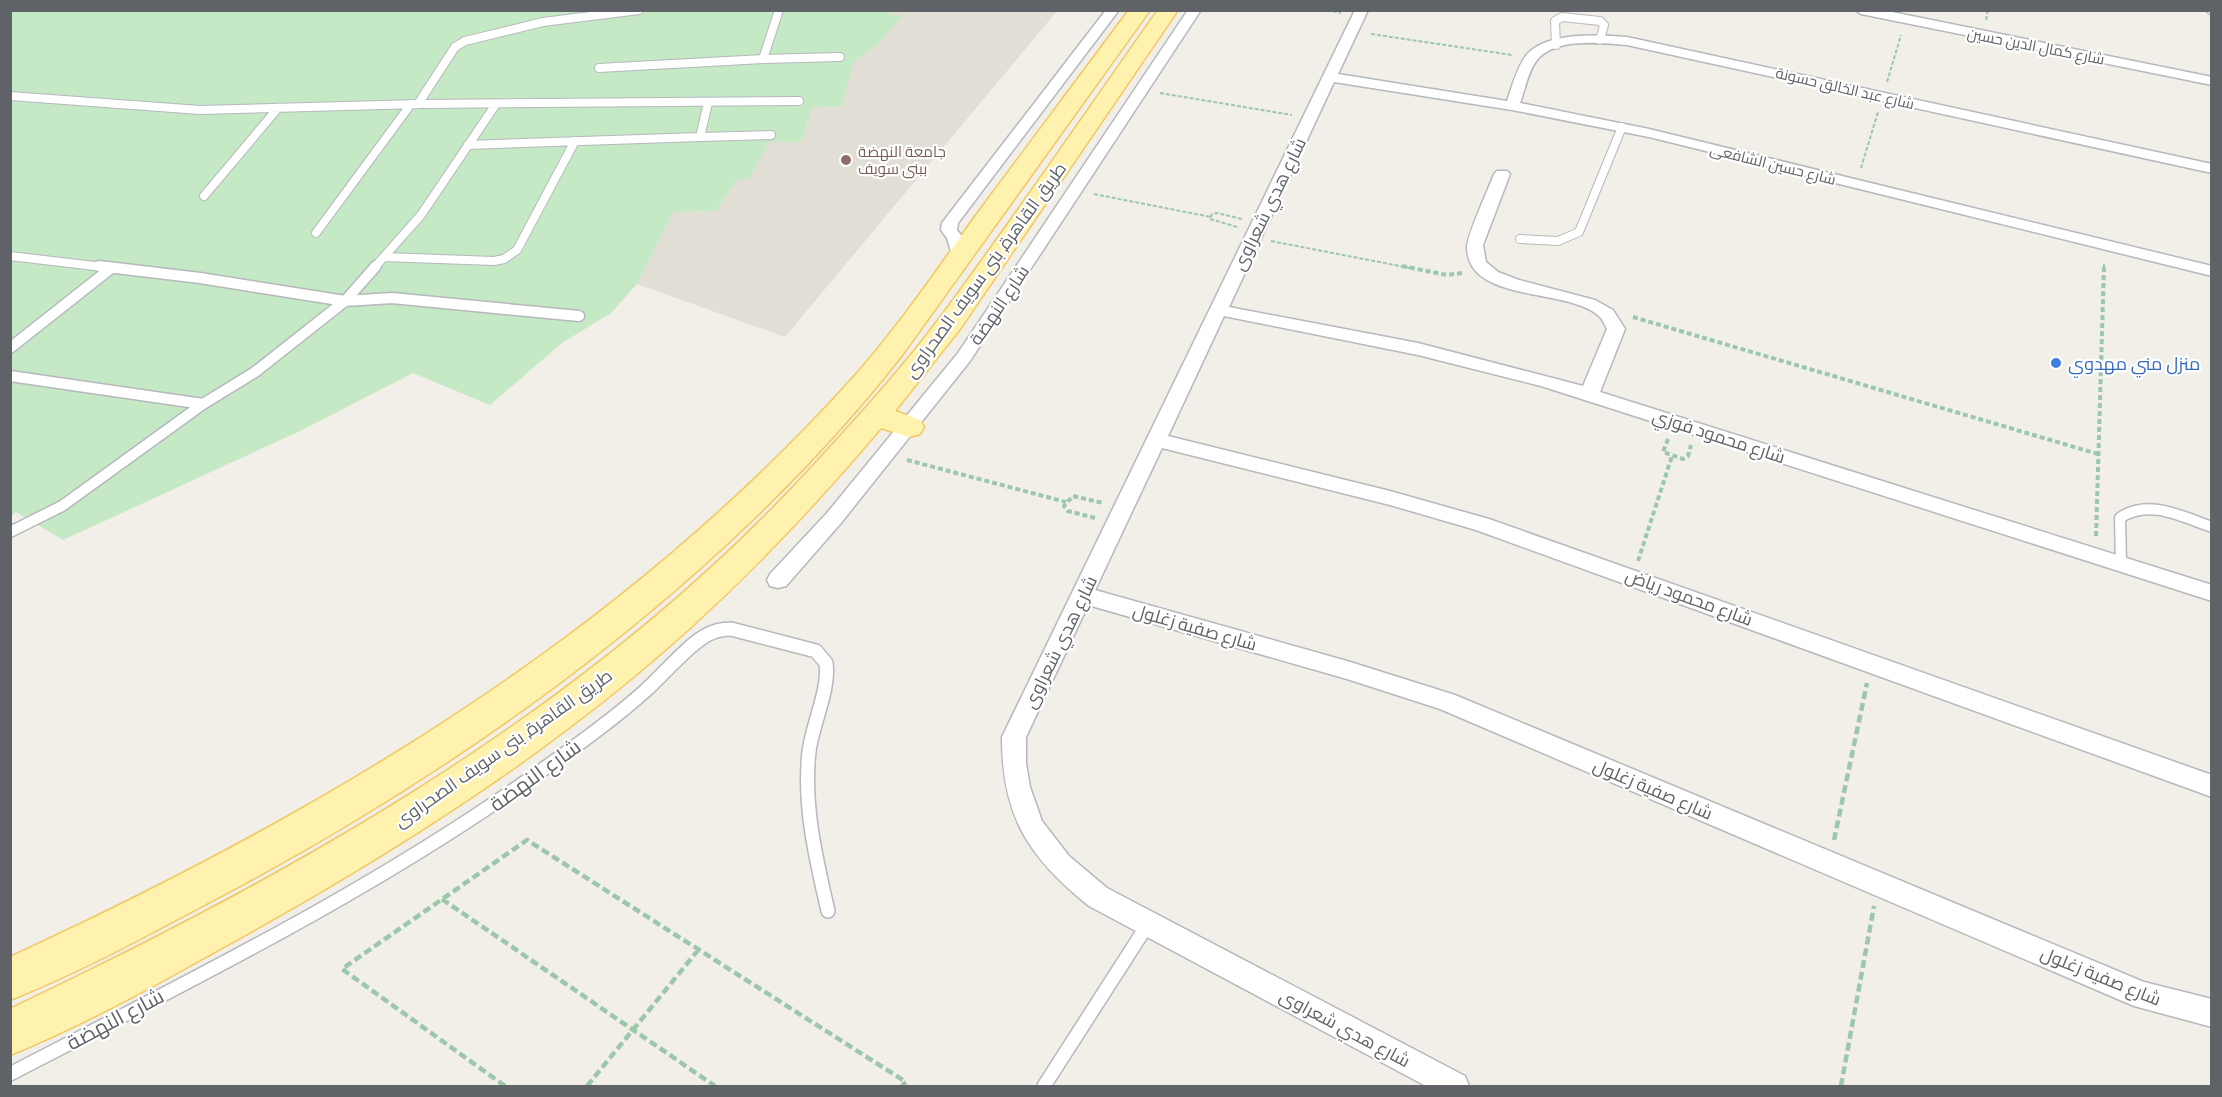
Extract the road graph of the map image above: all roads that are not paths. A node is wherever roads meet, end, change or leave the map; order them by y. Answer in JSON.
{"nodes":[{"id":1,"x":639,"y":10,"type":"edge"},
{"id":2,"x":779,"y":10,"type":"edge"},
{"id":3,"x":1113,"y":10,"type":"edge"},
{"id":4,"x":1140,"y":10,"type":"edge"},
{"id":5,"x":1168,"y":10,"type":"edge"},
{"id":6,"x":1196,"y":10,"type":"edge"},
{"id":7,"x":1362,"y":10,"type":"edge"},
{"id":8,"x":1860,"y":10,"type":"edge"},
{"id":9,"x":1600,"y":40,"type":"junction"},
{"id":10,"x":1556,"y":45,"type":"junction"},
{"id":11,"x":840,"y":57,"type":"dead end"},
{"id":12,"x":763,"y":59,"type":"junction"},
{"id":13,"x":599,"y":68,"type":"dead end"},
{"id":14,"x":1330,"y":77,"type":"junction"},
{"id":15,"x":2211,"y":81,"type":"edge"},
{"id":16,"x":10,"y":96,"type":"edge"},
{"id":17,"x":799,"y":101,"type":"dead end"},
{"id":18,"x":708,"y":103,"type":"junction"},
{"id":19,"x":415,"y":104,"type":"junction"},
{"id":20,"x":496,"y":104,"type":"junction"},
{"id":21,"x":1512,"y":106,"type":"junction"},
{"id":22,"x":278,"y":108,"type":"junction"},
{"id":23,"x":1622,"y":127,"type":"junction"},
{"id":24,"x":771,"y":135,"type":"dead end"},
{"id":25,"x":700,"y":137,"type":"junction"},
{"id":26,"x":574,"y":141,"type":"junction"},
{"id":27,"x":468,"y":144,"type":"junction"},
{"id":28,"x":2211,"y":169,"type":"edge"},
{"id":29,"x":1502,"y":174,"type":"dead end"},
{"id":30,"x":1043,"y":189,"type":"junction"},
{"id":31,"x":204,"y":196,"type":"dead end"},
{"id":32,"x":316,"y":233,"type":"dead end"},
{"id":33,"x":1520,"y":239,"type":"dead end"},
{"id":34,"x":10,"y":256,"type":"edge"},
{"id":35,"x":959,"y":256,"type":"junction"},
{"id":36,"x":384,"y":257,"type":"junction"},
{"id":37,"x":110,"y":269,"type":"junction"},
{"id":38,"x":2211,"y":271,"type":"edge"},
{"id":39,"x":345,"y":301,"type":"junction"},
{"id":40,"x":1219,"y":310,"type":"junction"},
{"id":41,"x":579,"y":316,"type":"dead end"},
{"id":42,"x":10,"y":348,"type":"edge"},
{"id":43,"x":10,"y":376,"type":"edge"},
{"id":44,"x":1589,"y":395,"type":"junction"},
{"id":45,"x":203,"y":404,"type":"junction"},
{"id":46,"x":875,"y":415,"type":"junction"},
{"id":47,"x":909,"y":427,"type":"junction"},
{"id":48,"x":1156,"y":440,"type":"junction"},
{"id":49,"x":2211,"y":527,"type":"edge"},
{"id":50,"x":10,"y":532,"type":"edge"},
{"id":51,"x":2121,"y":564,"type":"junction"},
{"id":52,"x":778,"y":580,"type":"dead end"},
{"id":53,"x":2211,"y":593,"type":"edge"},
{"id":54,"x":1083,"y":595,"type":"junction"},
{"id":55,"x":2211,"y":786,"type":"edge"},
{"id":56,"x":828,"y":911,"type":"dead end"},
{"id":57,"x":1148,"y":923,"type":"junction"},
{"id":58,"x":10,"y":979,"type":"edge"},
{"id":59,"x":2211,"y":1013,"type":"edge"},
{"id":60,"x":10,"y":1033,"type":"edge"},
{"id":61,"x":10,"y":1074,"type":"edge"},
{"id":62,"x":1044,"y":1086,"type":"edge"},
{"id":63,"x":1455,"y":1086,"type":"edge"}],
"edges":[{"from":1,"to":19,"type":"lane"},
{"from":2,"to":12,"type":"lane"},
{"from":3,"to":35,"type":"street"},
{"from":4,"to":30,"type":"main road","name":"طريق القاهرة, بنى سويف الصحراوى"},
{"from":5,"to":30,"type":"main road","name":"طريق القاهرة, بنى سويف الصحراوى"},
{"from":6,"to":30,"type":"street","name":"شارع النهضة"},
{"from":7,"to":14,"type":"street","name":"شارع هدي شعراوى"},
{"from":8,"to":15,"type":"street","name":"شارع كمال الدين حسين"},
{"from":9,"to":10,"type":"street","name":"شارع عبد الخالق حسونة"},
{"from":9,"to":10,"type":"lane"},
{"from":9,"to":28,"type":"street","name":"شارع عبد الخالق حسونة"},
{"from":10,"to":21,"type":"street","name":"شارع عبد الخالق حسونة"},
{"from":11,"to":12,"type":"lane"},
{"from":12,"to":13,"type":"lane"},
{"from":14,"to":21,"type":"street","name":"شارع حسين الشافعى"},
{"from":14,"to":40,"type":"street","name":"شارع هدي شعراوى"},
{"from":16,"to":22,"type":"lane"},
{"from":17,"to":18,"type":"lane"},
{"from":18,"to":20,"type":"lane"},
{"from":18,"to":25,"type":"lane"},
{"from":19,"to":20,"type":"lane"},
{"from":19,"to":22,"type":"lane"},
{"from":19,"to":32,"type":"lane"},
{"from":20,"to":27,"type":"lane"},
{"from":21,"to":23,"type":"street","name":"شارع حسين الشافعى"},
{"from":22,"to":31,"type":"lane"},
{"from":23,"to":33,"type":"lane"},
{"from":23,"to":38,"type":"street","name":"شارع حسين الشافعى"},
{"from":24,"to":25,"type":"lane"},
{"from":25,"to":26,"type":"lane"},
{"from":26,"to":27,"type":"lane"},
{"from":26,"to":36,"type":"lane"},
{"from":27,"to":36,"type":"lane"},
{"from":29,"to":44,"type":"street"},
{"from":30,"to":35,"type":"main road","name":"طريق القاهرة, بنى سويف الصحراوى"},
{"from":30,"to":46,"type":"main road","name":"طريق القاهرة, بنى سويف الصحراوى"},
{"from":30,"to":47,"type":"street","name":"شارع النهضة"},
{"from":34,"to":37,"type":"lane"},
{"from":35,"to":58,"type":"main road","name":"طريق القاهرة, بنى سويف الصحراوى"},
{"from":36,"to":39,"type":"lane"},
{"from":37,"to":39,"type":"lane"},
{"from":37,"to":42,"type":"lane"},
{"from":39,"to":41,"type":"lane"},
{"from":39,"to":45,"type":"lane"},
{"from":40,"to":44,"type":"street","name":"شارع محمود فوزي"},
{"from":40,"to":48,"type":"street","name":"شارع هدي شعراوى"},
{"from":43,"to":45,"type":"lane"},
{"from":44,"to":51,"type":"street","name":"شارع محمود فوزي"},
{"from":45,"to":50,"type":"lane"},
{"from":46,"to":47,"type":"main road"},
{"from":46,"to":60,"type":"main road","name":"طريق القاهرة, بنى سويف الصحراوى"},
{"from":47,"to":52,"type":"street","name":"شارع النهضة"},
{"from":48,"to":54,"type":"street","name":"شارع هدي شعراوى"},
{"from":48,"to":55,"type":"street","name":"شارع محمود رياض"},
{"from":49,"to":51,"type":"lane"},
{"from":51,"to":53,"type":"street","name":"شارع محمود فوزي"},
{"from":54,"to":57,"type":"street","name":"شارع هدي شعراوى"},
{"from":54,"to":59,"type":"street","name":"شارع صفية زغلول"},
{"from":56,"to":61,"type":"lane","name":"شارع النهضة"},
{"from":57,"to":62,"type":"lane"},
{"from":57,"to":63,"type":"street","name":"شارع هدي شعراوى"}]}
